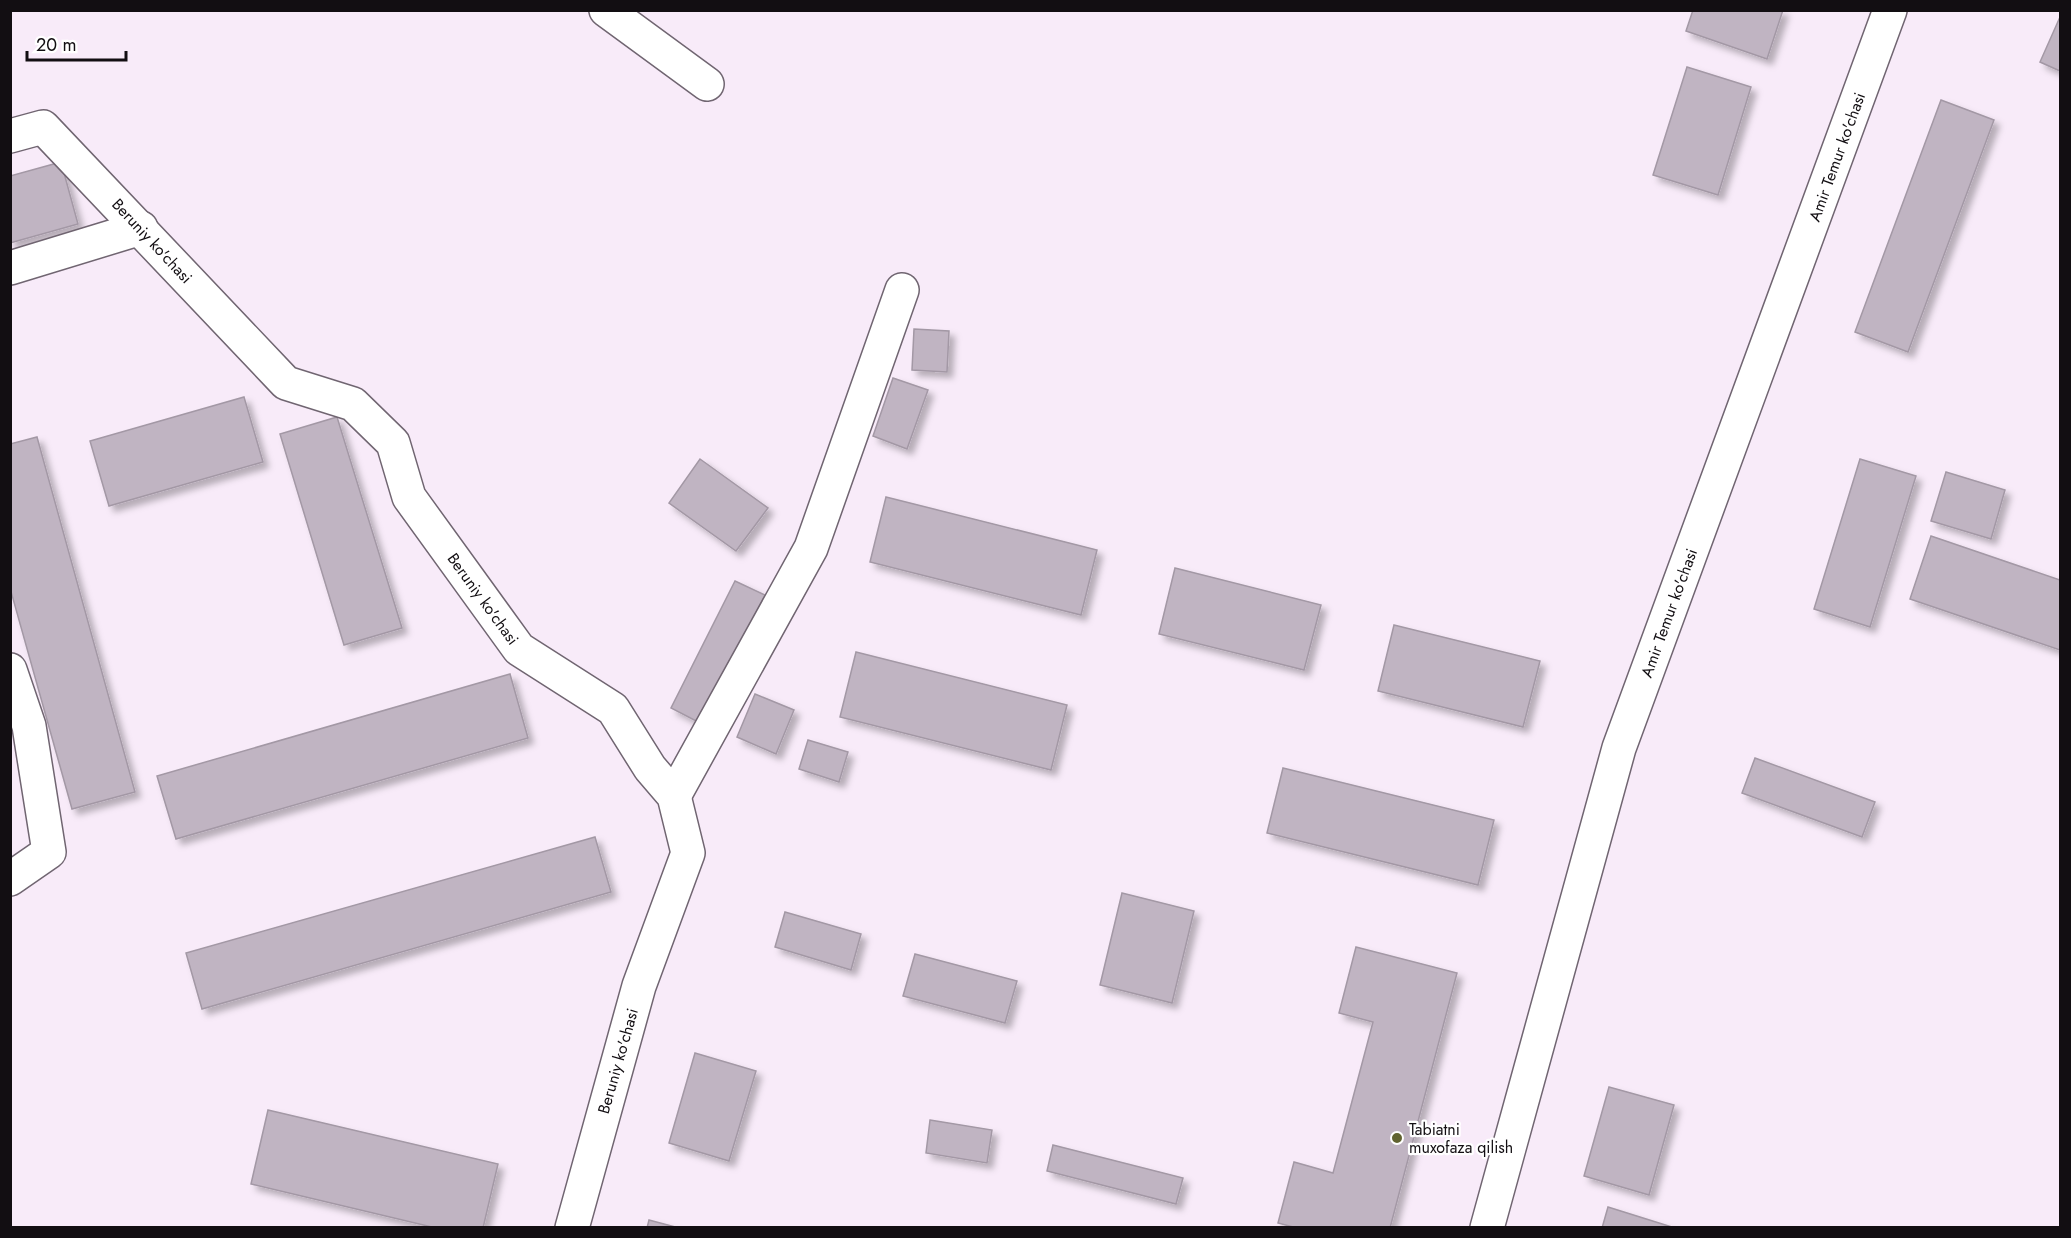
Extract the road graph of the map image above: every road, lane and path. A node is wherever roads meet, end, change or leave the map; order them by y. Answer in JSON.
{"nodes":[{"id":1,"x":606,"y":10,"type":"edge"},
{"id":2,"x":1890,"y":10,"type":"edge"},
{"id":3,"x":707,"y":84,"type":"dead end"},
{"id":4,"x":10,"y":136,"type":"edge"},
{"id":5,"x":141,"y":228,"type":"junction"},
{"id":6,"x":10,"y":268,"type":"edge"},
{"id":7,"x":902,"y":290,"type":"dead end"},
{"id":8,"x":10,"y":670,"type":"edge"},
{"id":9,"x":674,"y":796,"type":"junction"},
{"id":10,"x":10,"y":879,"type":"edge"},
{"id":11,"x":572,"y":1227,"type":"edge"},
{"id":12,"x":1486,"y":1227,"type":"edge"}],
"edges":[{"from":1,"to":3,"type":"street"},
{"from":2,"to":12,"type":"street","name":"Amir Temur ko'chasi"},
{"from":4,"to":5,"type":"street","name":"Beruniy ko'chasi"},
{"from":5,"to":6,"type":"street"},
{"from":5,"to":9,"type":"street","name":"Beruniy ko'chasi"},
{"from":7,"to":9,"type":"street"},
{"from":8,"to":10,"type":"street"},
{"from":9,"to":11,"type":"street","name":"Beruniy ko'chasi"}]}
